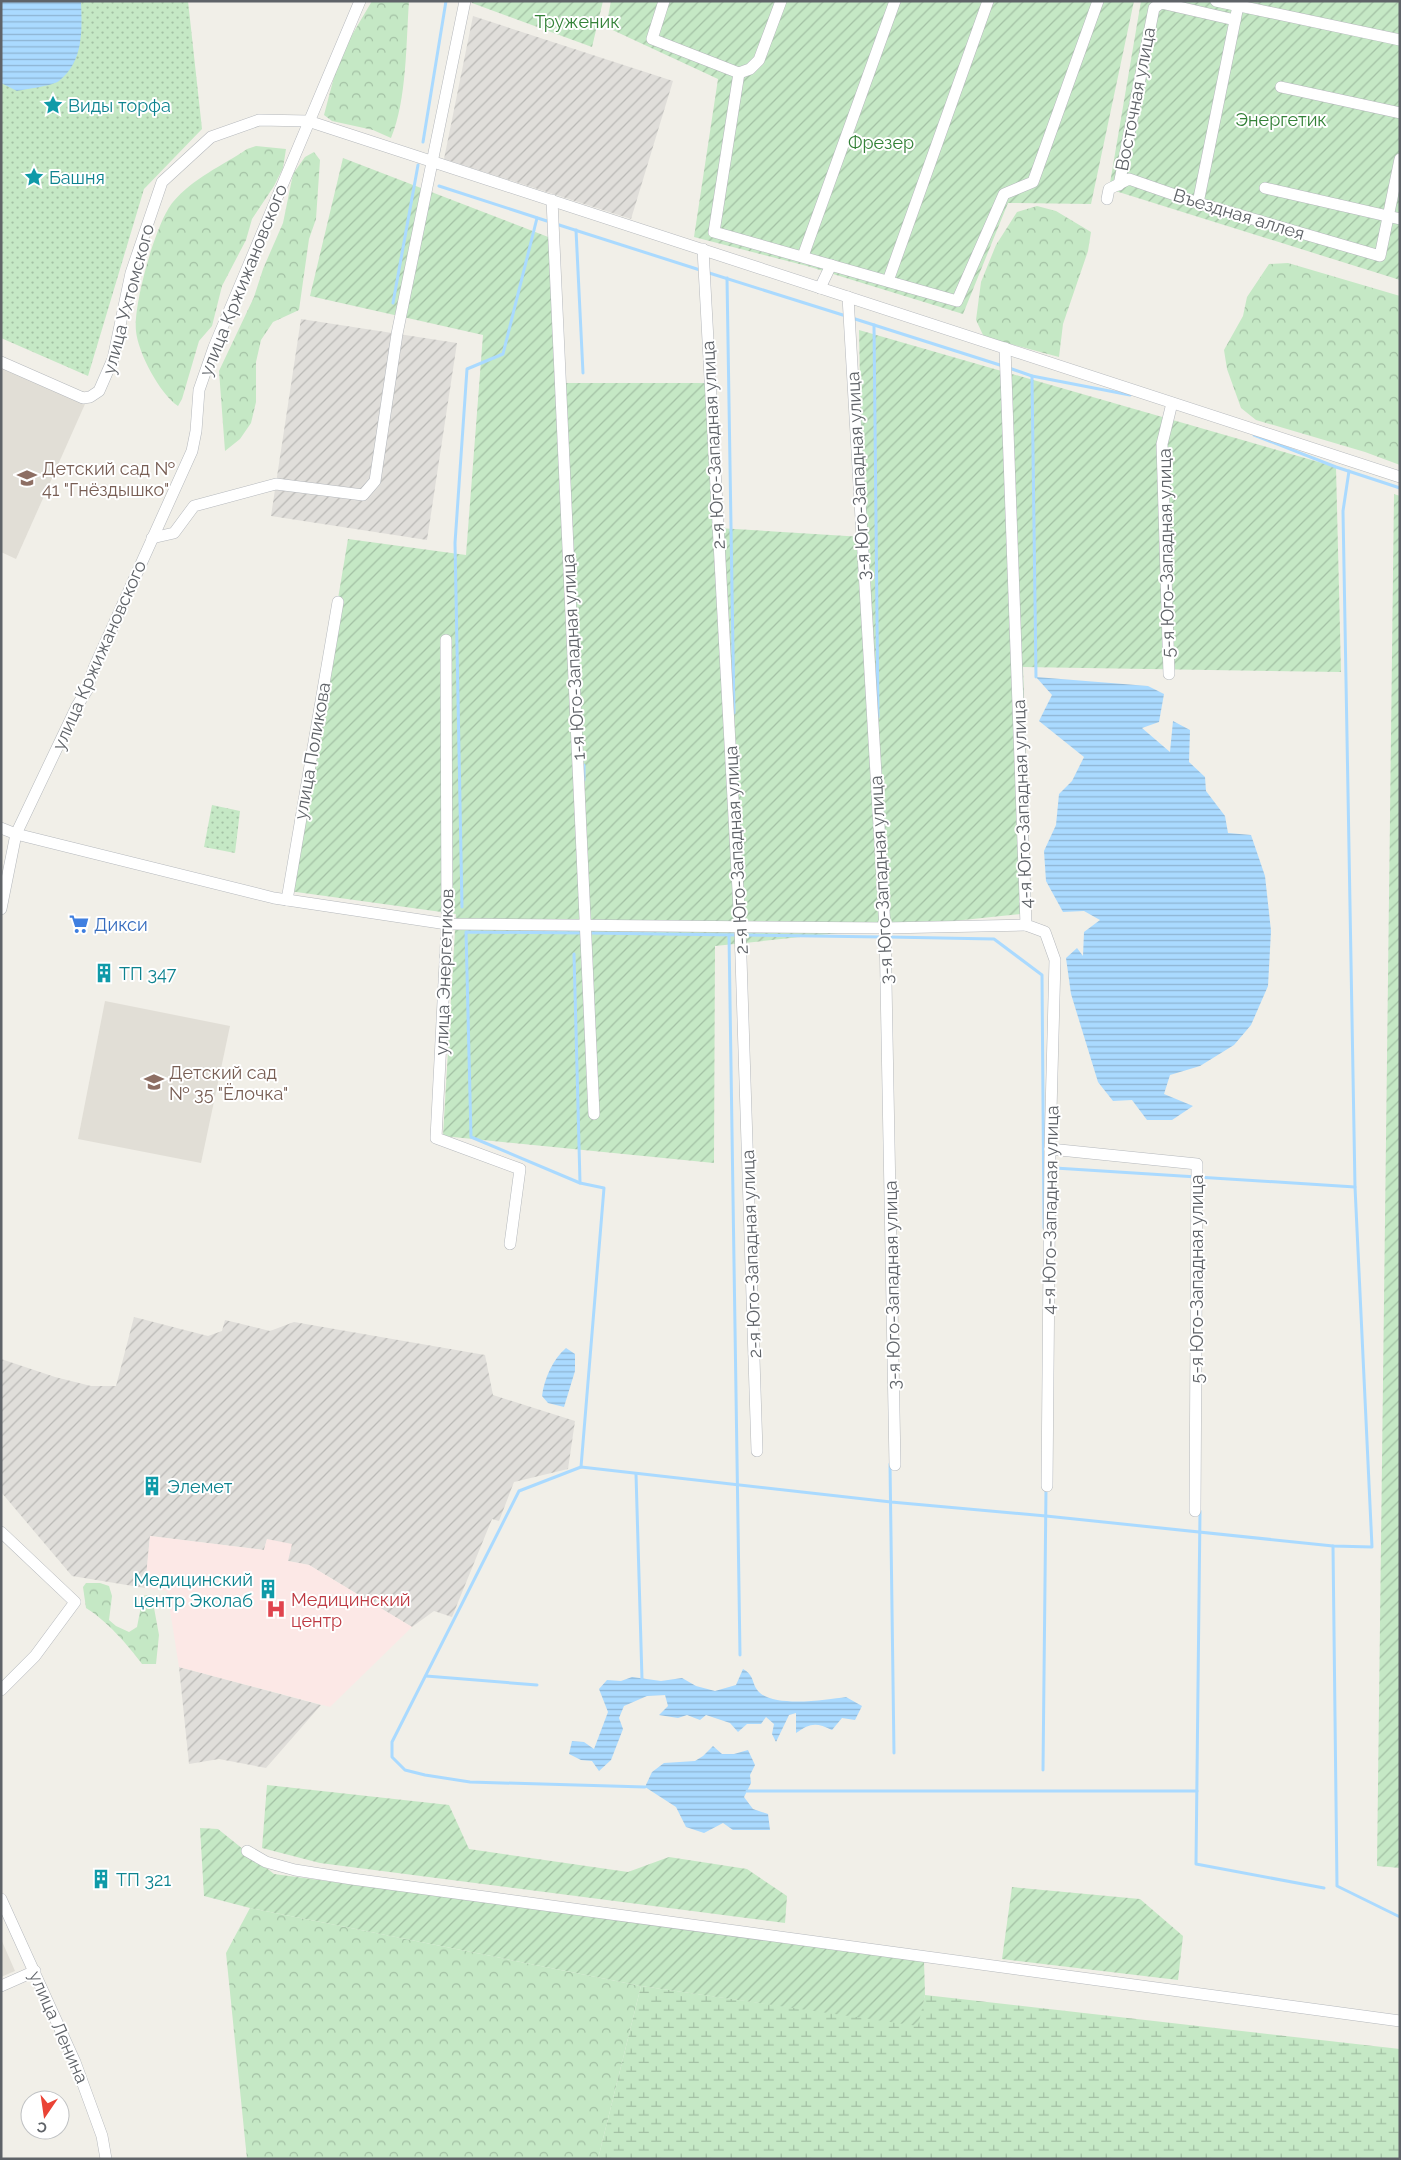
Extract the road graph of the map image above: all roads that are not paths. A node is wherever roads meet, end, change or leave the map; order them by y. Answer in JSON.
{"nodes":[{"id":1,"x":360,"y":1,"type":"edge"},
{"id":2,"x":465,"y":1,"type":"edge"},
{"id":3,"x":664,"y":1,"type":"edge"},
{"id":4,"x":781,"y":1,"type":"edge"},
{"id":5,"x":895,"y":1,"type":"edge"},
{"id":6,"x":988,"y":1,"type":"edge"},
{"id":7,"x":1098,"y":1,"type":"edge"},
{"id":8,"x":1216,"y":1,"type":"edge"},
{"id":9,"x":1238,"y":4,"type":"edge"},
{"id":10,"x":1235,"y":20,"type":"junction"},
{"id":11,"x":1400,"y":40,"type":"edge"},
{"id":12,"x":739,"y":73,"type":"junction"},
{"id":13,"x":1281,"y":87,"type":"dead end"},
{"id":14,"x":1400,"y":113,"type":"edge"},
{"id":15,"x":308,"y":121,"type":"junction"},
{"id":16,"x":1400,"y":159,"type":"edge"},
{"id":17,"x":431,"y":161,"type":"junction"},
{"id":18,"x":1118,"y":184,"type":"junction"},
{"id":19,"x":1265,"y":188,"type":"dead end"},
{"id":20,"x":1107,"y":199,"type":"dead end"},
{"id":21,"x":552,"y":200,"type":"junction"},
{"id":22,"x":1198,"y":202,"type":"junction"},
{"id":23,"x":1388,"y":216,"type":"junction"},
{"id":24,"x":1400,"y":219,"type":"edge"},
{"id":25,"x":703,"y":249,"type":"junction"},
{"id":26,"x":803,"y":256,"type":"junction"},
{"id":27,"x":831,"y":264,"type":"junction"},
{"id":28,"x":888,"y":281,"type":"junction"},
{"id":29,"x":820,"y":288,"type":"junction"},
{"id":30,"x":848,"y":297,"type":"junction"},
{"id":31,"x":1005,"y":348,"type":"junction"},
{"id":32,"x":1,"y":362,"type":"edge"},
{"id":33,"x":1172,"y":403,"type":"junction"},
{"id":34,"x":1400,"y":477,"type":"edge"},
{"id":35,"x":152,"y":538,"type":"junction"},
{"id":36,"x":338,"y":602,"type":"dead end"},
{"id":37,"x":446,"y":640,"type":"dead end"},
{"id":38,"x":1169,"y":674,"type":"dead end"},
{"id":39,"x":1,"y":828,"type":"edge"},
{"id":40,"x":16,"y":834,"type":"junction"},
{"id":41,"x":287,"y":900,"type":"junction"},
{"id":42,"x":1,"y":909,"type":"edge"},
{"id":43,"x":447,"y":924,"type":"junction"},
{"id":44,"x":1026,"y":925,"type":"junction"},
{"id":45,"x":586,"y":926,"type":"junction"},
{"id":46,"x":740,"y":927,"type":"junction"},
{"id":47,"x":885,"y":928,"type":"junction"},
{"id":48,"x":594,"y":1114,"type":"dead end"},
{"id":49,"x":1050,"y":1149,"type":"junction"},
{"id":50,"x":510,"y":1244,"type":"dead end"},
{"id":51,"x":757,"y":1451,"type":"dead end"},
{"id":52,"x":895,"y":1465,"type":"dead end"},
{"id":53,"x":1047,"y":1486,"type":"dead end"},
{"id":54,"x":1194,"y":1511,"type":"dead end"},
{"id":55,"x":1,"y":1532,"type":"edge"},
{"id":56,"x":1,"y":1690,"type":"edge"},
{"id":57,"x":247,"y":1851,"type":"dead end"},
{"id":58,"x":1,"y":1899,"type":"edge"},
{"id":59,"x":35,"y":1971,"type":"junction"},
{"id":60,"x":1,"y":1986,"type":"edge"},
{"id":61,"x":1400,"y":2021,"type":"edge"},
{"id":62,"x":106,"y":2159,"type":"edge"}],
"edges":[{"from":1,"to":15,"type":"street","name":"улица Кржижановского"},
{"from":2,"to":17,"type":"street"},
{"from":3,"to":12,"type":"street"},
{"from":4,"to":12,"type":"street"},
{"from":5,"to":26,"type":"street"},
{"from":6,"to":28,"type":"street"},
{"from":7,"to":28,"type":"street"},
{"from":8,"to":9,"type":"street"},
{"from":9,"to":10,"type":"street"},
{"from":9,"to":11,"type":"street"},
{"from":10,"to":18,"type":"street","name":"Восточная улица"},
{"from":10,"to":22,"type":"street"},
{"from":12,"to":26,"type":"street"},
{"from":13,"to":14,"type":"street"},
{"from":15,"to":17,"type":"street","name":"улица Ухтомского"},
{"from":15,"to":32,"type":"street","name":"улица Ухтомского"},
{"from":15,"to":35,"type":"street","name":"улица Кржижановского"},
{"from":16,"to":23,"type":"street"},
{"from":17,"to":21,"type":"street","name":"улица Ухтомского"},
{"from":17,"to":35,"type":"street"},
{"from":18,"to":20,"type":"street"},
{"from":18,"to":22,"type":"street","name":"Въездная аллея"},
{"from":19,"to":23,"type":"street"},
{"from":21,"to":25,"type":"street","name":"улица Ухтомского"},
{"from":21,"to":45,"type":"street","name":"1-я Юго-Западная улица"},
{"from":22,"to":23,"type":"street","name":"Въездная аллея"},
{"from":23,"to":24,"type":"street"},
{"from":25,"to":29,"type":"street","name":"улица Ухтомского"},
{"from":25,"to":46,"type":"street","name":"2-я Юго-Западная улица"},
{"from":26,"to":27,"type":"street"},
{"from":27,"to":28,"type":"street"},
{"from":27,"to":29,"type":"street"},
{"from":29,"to":30,"type":"street","name":"улица Ухтомского"},
{"from":30,"to":31,"type":"street","name":"улица Ухтомского"},
{"from":30,"to":47,"type":"street","name":"3-я Юго-Западная улица"},
{"from":31,"to":33,"type":"street","name":"улица Ухтомского"},
{"from":31,"to":44,"type":"street","name":"4-я Юго-Западная улица"},
{"from":33,"to":34,"type":"street","name":"улица Ухтомского"},
{"from":33,"to":38,"type":"street","name":"5-я Юго-Западная улица"},
{"from":35,"to":40,"type":"street","name":"улица Кржижановского"},
{"from":36,"to":41,"type":"street","name":"улица Поликова"},
{"from":37,"to":43,"type":"street","name":"улица Энергетиков"},
{"from":39,"to":40,"type":"street"},
{"from":40,"to":41,"type":"street"},
{"from":40,"to":42,"type":"street"},
{"from":41,"to":43,"type":"street"},
{"from":43,"to":45,"type":"street"},
{"from":43,"to":50,"type":"street","name":"улица Энергетиков"},
{"from":44,"to":47,"type":"street"},
{"from":44,"to":49,"type":"street","name":"4-я Юго-Западная улица"},
{"from":45,"to":46,"type":"street"},
{"from":45,"to":48,"type":"street","name":"1-я Юго-Западная улица"},
{"from":46,"to":47,"type":"street"},
{"from":46,"to":51,"type":"street","name":"2-я Юго-Западная улица"},
{"from":47,"to":52,"type":"street","name":"3-я Юго-Западная улица"},
{"from":49,"to":53,"type":"street","name":"4-я Юго-Западная улица"},
{"from":49,"to":54,"type":"street","name":"5-я Юго-Западная улица"},
{"from":55,"to":56,"type":"street"},
{"from":57,"to":61,"type":"street"},
{"from":58,"to":59,"type":"street","name":"улица Ленина"},
{"from":59,"to":60,"type":"street"},
{"from":59,"to":62,"type":"street","name":"улица Ленина"}]}
